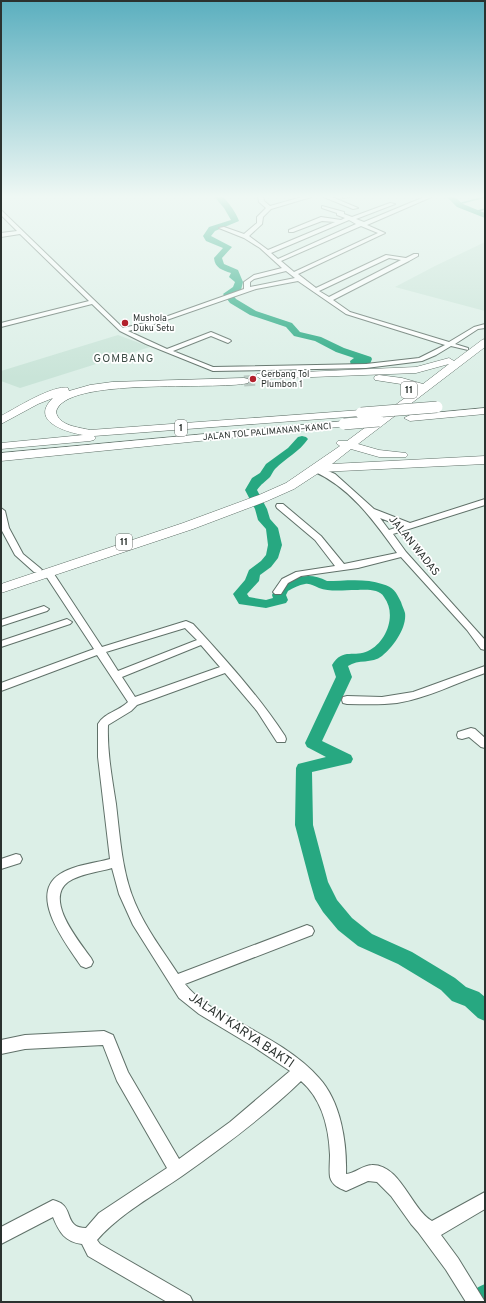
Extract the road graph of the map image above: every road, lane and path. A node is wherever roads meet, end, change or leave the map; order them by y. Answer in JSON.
{"nodes":[{"id":1,"x":46,"y":256,"type":"edge"},
{"id":2,"x":272,"y":256,"type":"edge"},
{"id":3,"x":289,"y":256,"type":"edge"},
{"id":4,"x":333,"y":256,"type":"edge"},
{"id":5,"x":415,"y":256,"type":"edge"},
{"id":6,"x":407,"y":260,"type":"junction"},
{"id":7,"x":277,"y":261,"type":"junction"},
{"id":8,"x":287,"y":268,"type":"junction"},
{"id":9,"x":351,"y":272,"type":"junction"},
{"id":10,"x":294,"y":274,"type":"junction"},
{"id":11,"x":371,"y":278,"type":"junction"},
{"id":12,"x":300,"y":279,"type":"junction"},
{"id":13,"x":247,"y":290,"type":"junction"},
{"id":14,"x":315,"y":291,"type":"junction"},
{"id":15,"x":328,"y":300,"type":"junction"},
{"id":16,"x":94,"y":302,"type":"junction"},
{"id":17,"x":1,"y":325,"type":"edge"},
{"id":18,"x":485,"y":326,"type":"edge"},
{"id":19,"x":122,"y":330,"type":"junction"},
{"id":20,"x":485,"y":335,"type":"edge"},
{"id":21,"x":228,"y":341,"type":"dead end"},
{"id":22,"x":485,"y":342,"type":"edge"},
{"id":23,"x":450,"y":344,"type":"junction"},
{"id":24,"x":466,"y":349,"type":"junction"},
{"id":25,"x":167,"y":351,"type":"junction"},
{"id":26,"x":449,"y":362,"type":"junction"},
{"id":27,"x":360,"y":373,"type":"junction"},
{"id":28,"x":377,"y":378,"type":"junction"},
{"id":29,"x":422,"y":385,"type":"junction"},
{"id":30,"x":397,"y":398,"type":"junction"},
{"id":31,"x":485,"y":402,"type":"edge"},
{"id":32,"x":485,"y":411,"type":"edge"},
{"id":33,"x":1,"y":422,"type":"edge"},
{"id":34,"x":208,"y":425,"type":"junction"},
{"id":35,"x":373,"y":425,"type":"junction"},
{"id":36,"x":341,"y":445,"type":"junction"},
{"id":37,"x":1,"y":446,"type":"edge"},
{"id":38,"x":485,"y":453,"type":"edge"},
{"id":39,"x":387,"y":454,"type":"junction"},
{"id":40,"x":1,"y":457,"type":"edge"},
{"id":41,"x":485,"y":460,"type":"edge"},
{"id":42,"x":422,"y":462,"type":"junction"},
{"id":43,"x":313,"y":468,"type":"junction"},
{"id":44,"x":332,"y":472,"type":"junction"},
{"id":45,"x":485,"y":502,"type":"edge"},
{"id":46,"x":280,"y":506,"type":"dead end"},
{"id":47,"x":1,"y":511,"type":"edge"},
{"id":48,"x":371,"y":511,"type":"junction"},
{"id":49,"x":409,"y":526,"type":"junction"},
{"id":50,"x":388,"y":534,"type":"junction"},
{"id":51,"x":403,"y":554,"type":"junction"},
{"id":52,"x":342,"y":568,"type":"junction"},
{"id":53,"x":43,"y":571,"type":"junction"},
{"id":54,"x":1,"y":583,"type":"edge"},
{"id":55,"x":1,"y":589,"type":"edge"},
{"id":56,"x":278,"y":592,"type":"dead end"},
{"id":57,"x":44,"y":609,"type":"dead end"},
{"id":58,"x":67,"y":622,"type":"dead end"},
{"id":59,"x":1,"y":623,"type":"edge"},
{"id":60,"x":203,"y":641,"type":"junction"},
{"id":61,"x":1,"y":644,"type":"edge"},
{"id":62,"x":485,"y":647,"type":"edge"},
{"id":63,"x":99,"y":651,"type":"junction"},
{"id":64,"x":228,"y":668,"type":"junction"},
{"id":65,"x":485,"y":669,"type":"edge"},
{"id":66,"x":116,"y":676,"type":"junction"},
{"id":67,"x":1,"y":688,"type":"edge"},
{"id":68,"x":347,"y":700,"type":"dead end"},
{"id":69,"x":133,"y":702,"type":"junction"},
{"id":70,"x":462,"y":735,"type":"dead end"},
{"id":71,"x":281,"y":739,"type":"dead end"},
{"id":72,"x":485,"y":744,"type":"edge"},
{"id":73,"x":16,"y":859,"type":"dead end"},
{"id":74,"x":117,"y":862,"type":"junction"},
{"id":75,"x":1,"y":864,"type":"edge"},
{"id":76,"x":307,"y":930,"type":"dead end"},
{"id":77,"x":86,"y":962,"type":"dead end"},
{"id":78,"x":176,"y":981,"type":"junction"},
{"id":79,"x":5,"y":1046,"type":"edge"},
{"id":80,"x":300,"y":1072,"type":"junction"},
{"id":81,"x":177,"y":1170,"type":"junction"},
{"id":82,"x":485,"y":1200,"type":"edge"},
{"id":83,"x":424,"y":1226,"type":"junction"},
{"id":84,"x":1,"y":1236,"type":"edge"},
{"id":85,"x":90,"y":1236,"type":"junction"},
{"id":86,"x":474,"y":1299,"type":"edge"},
{"id":87,"x":184,"y":1302,"type":"edge"}],
"edges":[{"from":1,"to":16,"type":"street"},
{"from":2,"to":7,"type":"street"},
{"from":3,"to":7,"type":"street"},
{"from":4,"to":10,"type":"street"},
{"from":5,"to":6,"type":"street"},
{"from":6,"to":9,"type":"street"},
{"from":6,"to":11,"type":"street"},
{"from":7,"to":8,"type":"street"},
{"from":8,"to":10,"type":"street"},
{"from":8,"to":13,"type":"street"},
{"from":9,"to":11,"type":"street"},
{"from":9,"to":14,"type":"street"},
{"from":10,"to":12,"type":"street"},
{"from":11,"to":15,"type":"street"},
{"from":12,"to":13,"type":"street"},
{"from":12,"to":14,"type":"street"},
{"from":13,"to":19,"type":"street"},
{"from":14,"to":15,"type":"street"},
{"from":15,"to":23,"type":"street"},
{"from":16,"to":17,"type":"street"},
{"from":16,"to":19,"type":"street"},
{"from":18,"to":23,"type":"street"},
{"from":19,"to":25,"type":"street"},
{"from":20,"to":24,"type":"highway","number":"11"},
{"from":21,"to":25,"type":"street"},
{"from":22,"to":29,"type":"highway","number":"11"},
{"from":23,"to":24,"type":"street"},
{"from":23,"to":25,"type":"street"},
{"from":24,"to":26,"type":"highway","number":"11"},
{"from":26,"to":27,"type":"highway"},
{"from":26,"to":29,"type":"highway","number":"11"},
{"from":27,"to":28,"type":"highway"},
{"from":27,"to":29,"type":"highway"},
{"from":28,"to":29,"type":"highway"},
{"from":28,"to":30,"type":"highway"},
{"from":29,"to":30,"type":"highway","number":"11"},
{"from":29,"to":35,"type":"highway","number":"11"},
{"from":30,"to":36,"type":"highway","number":"11"},
{"from":31,"to":34,"type":"highway","name":"JALAN TOL PALIMANAN–KANCI","number":"1","bridge":true},
{"from":32,"to":40,"type":"highway","name":"JALAN TOL PALIMANAN–KANCI","number":"1","bridge":true},
{"from":33,"to":34,"type":"highway"},
{"from":34,"to":37,"type":"highway","name":"JALAN TOL PALIMANAN–KANCI","number":"1"},
{"from":35,"to":36,"type":"highway","number":"11"},
{"from":35,"to":39,"type":"highway"},
{"from":36,"to":39,"type":"highway"},
{"from":36,"to":42,"type":"highway"},
{"from":36,"to":43,"type":"highway","number":"11"},
{"from":38,"to":39,"type":"highway"},
{"from":41,"to":42,"type":"highway"},
{"from":42,"to":44,"type":"highway"},
{"from":43,"to":44,"type":"highway"},
{"from":43,"to":53,"type":"highway","number":"11"},
{"from":44,"to":48,"type":"street","name":"JALAN WADAS"},
{"from":45,"to":49,"type":"street"},
{"from":46,"to":52,"type":"street"},
{"from":47,"to":53,"type":"street"},
{"from":48,"to":49,"type":"street"},
{"from":48,"to":50,"type":"street","name":"JALAN WADAS"},
{"from":49,"to":50,"type":"street"},
{"from":50,"to":51,"type":"street","name":"JALAN WADAS"},
{"from":51,"to":52,"type":"street"},
{"from":51,"to":62,"type":"street","name":"JALAN WADAS"},
{"from":52,"to":56,"type":"street"},
{"from":53,"to":54,"type":"highway","number":"11"},
{"from":53,"to":55,"type":"highway","number":"11"},
{"from":53,"to":63,"type":"street"},
{"from":57,"to":59,"type":"street"},
{"from":58,"to":61,"type":"street"},
{"from":60,"to":63,"type":"street"},
{"from":60,"to":64,"type":"street"},
{"from":60,"to":66,"type":"street"},
{"from":63,"to":66,"type":"street"},
{"from":63,"to":67,"type":"street"},
{"from":64,"to":69,"type":"street","name":"JALAN KARYA BAKTI"},
{"from":64,"to":71,"type":"street"},
{"from":65,"to":68,"type":"street"},
{"from":66,"to":69,"type":"street"},
{"from":69,"to":74,"type":"street","name":"JALAN KARYA BAKTI"},
{"from":70,"to":72,"type":"street"},
{"from":73,"to":75,"type":"street"},
{"from":74,"to":77,"type":"street"},
{"from":74,"to":78,"type":"street","name":"JALAN KARYA BAKTI"},
{"from":76,"to":78,"type":"street"},
{"from":78,"to":80,"type":"street","name":"JALAN KARYA BAKTI"},
{"from":79,"to":81,"type":"street"},
{"from":80,"to":81,"type":"street"},
{"from":80,"to":83,"type":"street","name":"JALAN KARYA BAKTI"},
{"from":81,"to":85,"type":"street"},
{"from":82,"to":83,"type":"street"},
{"from":83,"to":86,"type":"street"},
{"from":84,"to":85,"type":"street"},
{"from":85,"to":87,"type":"street"}]}
